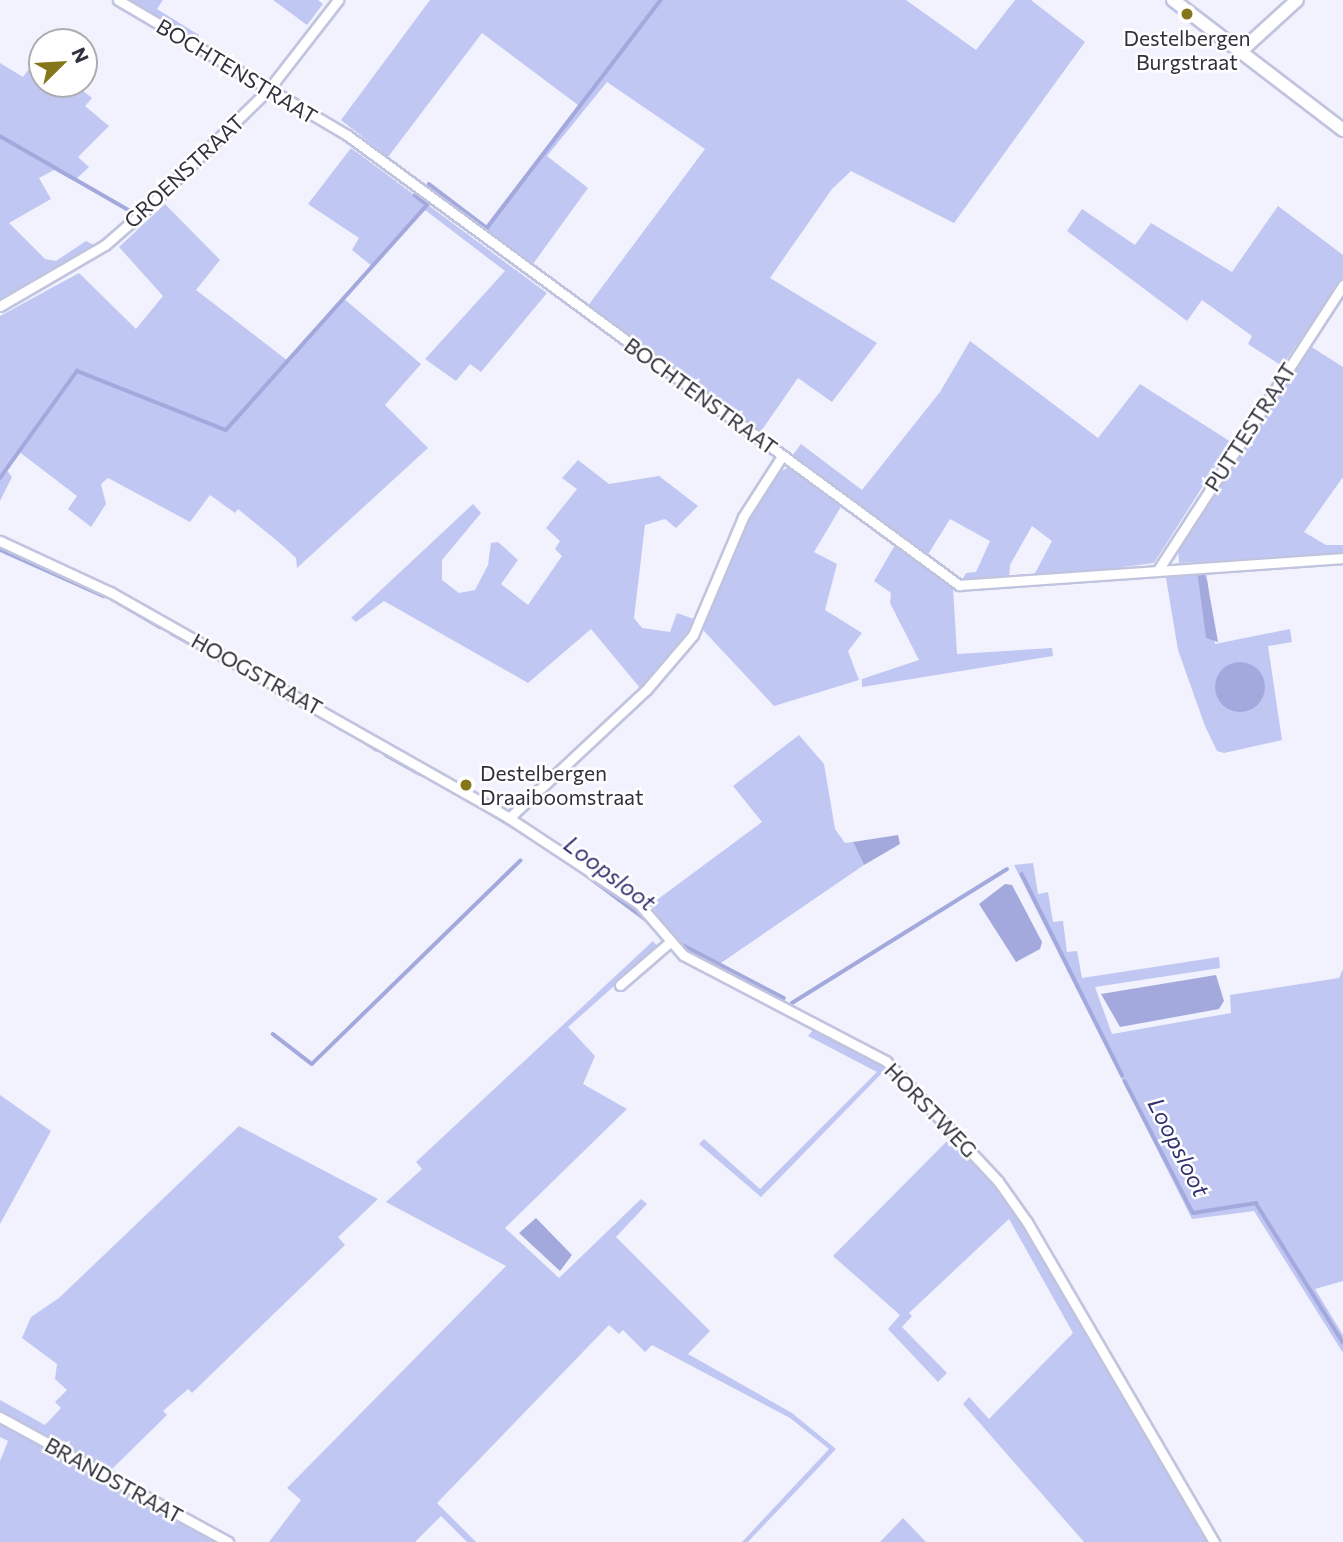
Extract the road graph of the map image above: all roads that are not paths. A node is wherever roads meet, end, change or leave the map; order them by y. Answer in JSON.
{"nodes":[{"id":1,"x":118,"y":0,"type":"edge"},
{"id":2,"x":338,"y":0,"type":"edge"},
{"id":3,"x":1173,"y":0,"type":"edge"},
{"id":4,"x":1297,"y":0,"type":"edge"},
{"id":5,"x":1240,"y":52,"type":"junction"},
{"id":6,"x":269,"y":89,"type":"junction"},
{"id":7,"x":1343,"y":130,"type":"edge"},
{"id":8,"x":1343,"y":285,"type":"edge"},
{"id":9,"x":0,"y":306,"type":"edge"},
{"id":10,"x":782,"y":456,"type":"junction"},
{"id":11,"x":0,"y":541,"type":"edge"},
{"id":12,"x":1343,"y":558,"type":"edge"},
{"id":13,"x":1158,"y":570,"type":"junction"},
{"id":14,"x":509,"y":818,"type":"junction"},
{"id":15,"x":670,"y":942,"type":"junction"},
{"id":16,"x":620,"y":985,"type":"dead end"},
{"id":17,"x":0,"y":1418,"type":"edge"},
{"id":18,"x":228,"y":1542,"type":"edge"},
{"id":19,"x":1214,"y":1542,"type":"edge"}],
"edges":[{"from":1,"to":6,"type":"street","name":"BOCHTENSTRAAT"},
{"from":2,"to":6,"type":"street","name":"GROENSTRAAT"},
{"from":3,"to":5,"type":"street"},
{"from":4,"to":5,"type":"street"},
{"from":5,"to":7,"type":"street"},
{"from":6,"to":9,"type":"street","name":"GROENSTRAAT"},
{"from":6,"to":10,"type":"street","name":"BOCHTENSTRAAT"},
{"from":8,"to":13,"type":"street","name":"PUTTESTRAAT"},
{"from":10,"to":13,"type":"street","name":"BOCHTENSTRAAT"},
{"from":10,"to":14,"type":"street"},
{"from":11,"to":14,"type":"street","name":"HOOGSTRAAT"},
{"from":12,"to":13,"type":"street","name":"BOCHTENSTRAAT"},
{"from":14,"to":15,"type":"street","name":"HORSTWEG"},
{"from":15,"to":16,"type":"street"},
{"from":15,"to":19,"type":"street","name":"HORSTWEG"},
{"from":17,"to":18,"type":"street","name":"BRANDSTRAAT"}]}
